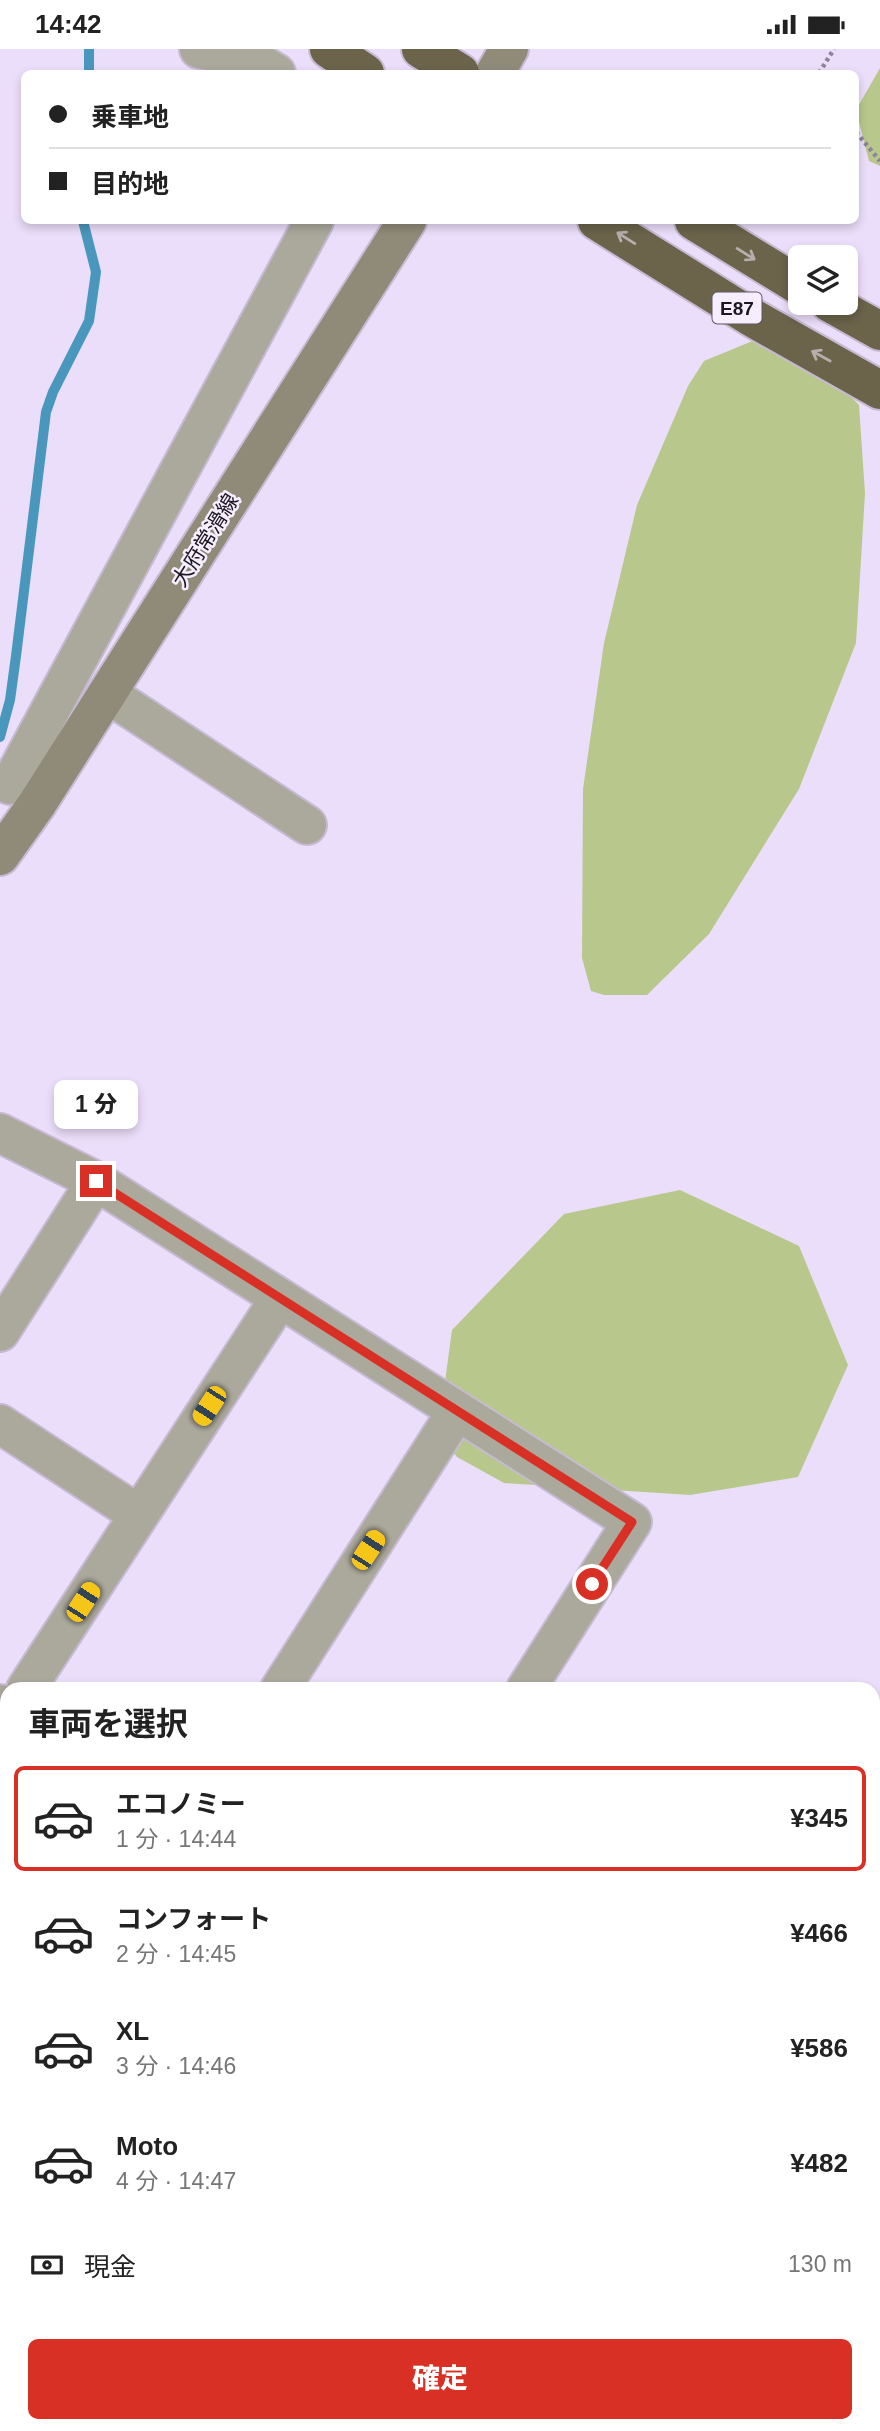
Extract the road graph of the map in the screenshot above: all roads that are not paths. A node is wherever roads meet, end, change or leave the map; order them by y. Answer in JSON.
{"nodes":[{"id":1,"x":199,"y":49,"type":"edge"},
{"id":2,"x":329,"y":49,"type":"edge"},
{"id":3,"x":421,"y":49,"type":"edge"},
{"id":4,"x":509,"y":49,"type":"edge"},
{"id":5,"x":271,"y":70,"type":"edge"},
{"id":6,"x":360,"y":70,"type":"edge"},
{"id":7,"x":455,"y":70,"type":"edge"},
{"id":8,"x":497,"y":70,"type":"edge"},
{"id":9,"x":312,"y":224,"type":"edge"},
{"id":10,"x":405,"y":224,"type":"edge"},
{"id":11,"x":602,"y":224,"type":"edge"},
{"id":12,"x":699,"y":224,"type":"edge"},
{"id":13,"x":788,"y":279,"type":"edge"},
{"id":14,"x":851,"y":315,"type":"edge"},
{"id":15,"x":880,"y":331,"type":"edge"},
{"id":16,"x":880,"y":390,"type":"edge"},
{"id":17,"x":108,"y":694,"type":"junction"},
{"id":18,"x":16,"y":789,"type":"edge"},
{"id":19,"x":307,"y":825,"type":"dead end"},
{"id":20,"x":0,"y":856,"type":"edge"},
{"id":21,"x":0,"y":1133,"type":"edge"},
{"id":22,"x":96,"y":1181,"type":"junction"},
{"id":23,"x":279,"y":1298,"type":"junction"},
{"id":24,"x":0,"y":1332,"type":"edge"},
{"id":25,"x":457,"y":1411,"type":"junction"},
{"id":26,"x":0,"y":1425,"type":"edge"},
{"id":27,"x":139,"y":1515,"type":"junction"},
{"id":28,"x":31,"y":1682,"type":"edge"},
{"id":29,"x":284,"y":1682,"type":"edge"},
{"id":30,"x":530,"y":1682,"type":"edge"}],
"edges":[{"from":1,"to":5,"type":"street"},
{"from":2,"to":6,"type":"highway"},
{"from":3,"to":7,"type":"highway"},
{"from":4,"to":8,"type":"main road"},
{"from":9,"to":18,"type":"street"},
{"from":10,"to":17,"type":"main road","name":"大府常滑線"},
{"from":16,"to":11,"type":"highway","number":"E87","one_way":true},
{"from":12,"to":13,"type":"highway","number":"E87","one_way":true},
{"from":14,"to":15,"type":"highway"},
{"from":17,"to":18,"type":"main road","name":"大府常滑線"},
{"from":17,"to":19,"type":"street"},
{"from":18,"to":20,"type":"main road","name":"大府常滑線"},
{"from":21,"to":22,"type":"street"},
{"from":22,"to":23,"type":"street"},
{"from":22,"to":24,"type":"street"},
{"from":23,"to":25,"type":"street"},
{"from":23,"to":27,"type":"street"},
{"from":25,"to":29,"type":"street"},
{"from":25,"to":30,"type":"street"},
{"from":26,"to":27,"type":"street"},
{"from":27,"to":28,"type":"street"}]}
